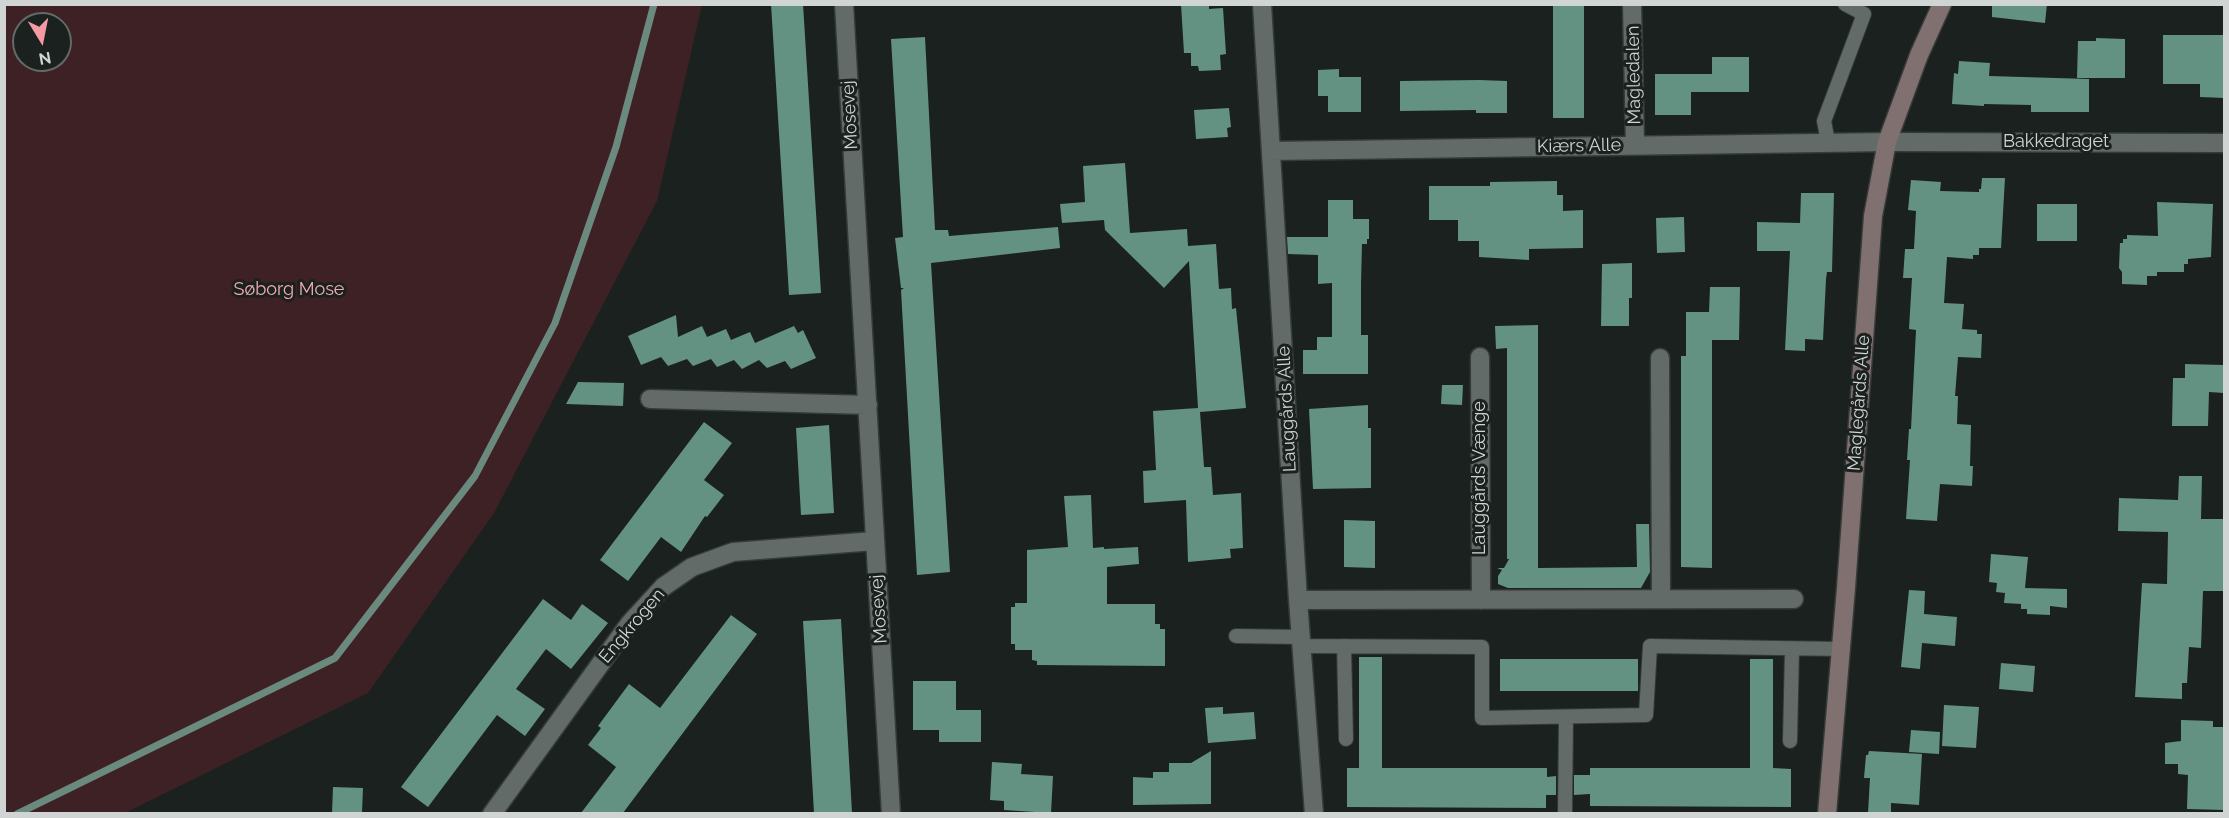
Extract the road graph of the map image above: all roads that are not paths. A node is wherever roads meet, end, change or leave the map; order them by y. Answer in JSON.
{"nodes":[{"id":1,"x":844,"y":4,"type":"edge"},
{"id":2,"x":1262,"y":4,"type":"edge"},
{"id":3,"x":1632,"y":4,"type":"edge"},
{"id":4,"x":1845,"y":4,"type":"edge"},
{"id":5,"x":1942,"y":4,"type":"edge"},
{"id":6,"x":1887,"y":141,"type":"junction"},
{"id":7,"x":1828,"y":142,"type":"junction"},
{"id":8,"x":2224,"y":143,"type":"edge"},
{"id":9,"x":1635,"y":145,"type":"junction"},
{"id":10,"x":1271,"y":151,"type":"junction"},
{"id":11,"x":1480,"y":357,"type":"dead end"},
{"id":12,"x":1660,"y":358,"type":"dead end"},
{"id":13,"x":650,"y":399,"type":"dead end"},
{"id":14,"x":868,"y":405,"type":"junction"},
{"id":15,"x":874,"y":541,"type":"junction"},
{"id":16,"x":1661,"y":599,"type":"junction"},
{"id":17,"x":1794,"y":599,"type":"dead end"},
{"id":18,"x":1298,"y":600,"type":"junction"},
{"id":19,"x":1481,"y":600,"type":"junction"},
{"id":20,"x":1236,"y":636,"type":"dead end"},
{"id":21,"x":1301,"y":642,"type":"junction"},
{"id":22,"x":1344,"y":646,"type":"junction"},
{"id":23,"x":1792,"y":649,"type":"junction"},
{"id":24,"x":1841,"y":650,"type":"junction"},
{"id":25,"x":1566,"y":717,"type":"junction"},
{"id":26,"x":1346,"y":740,"type":"dead end"},
{"id":27,"x":1790,"y":741,"type":"dead end"},
{"id":28,"x":492,"y":813,"type":"edge"},
{"id":29,"x":891,"y":813,"type":"edge"},
{"id":30,"x":1314,"y":813,"type":"edge"},
{"id":31,"x":1565,"y":813,"type":"edge"},
{"id":32,"x":1827,"y":813,"type":"edge"}],
"edges":[{"from":1,"to":14,"type":"street","name":"Mosevej"},
{"from":2,"to":10,"type":"street","name":"Lauggårds Alle"},
{"from":3,"to":9,"type":"street","name":"Magledalen"},
{"from":4,"to":7,"type":"lane"},
{"from":5,"to":6,"type":"street","name":"Maglegårds Alle"},
{"from":6,"to":7,"type":"street","name":"Kiærs Alle"},
{"from":6,"to":8,"type":"street","name":"Bakkedraget"},
{"from":6,"to":24,"type":"street","name":"Maglegårds Alle"},
{"from":7,"to":9,"type":"street","name":"Kiærs Alle"},
{"from":9,"to":10,"type":"street","name":"Kiærs Alle"},
{"from":10,"to":18,"type":"street","name":"Lauggårds Alle"},
{"from":11,"to":19,"type":"street","name":"Lauggårds Vænge"},
{"from":12,"to":16,"type":"street"},
{"from":13,"to":14,"type":"street"},
{"from":14,"to":15,"type":"street","name":"Mosevej"},
{"from":15,"to":28,"type":"street","name":"Engkrogen"},
{"from":15,"to":29,"type":"street","name":"Mosevej"},
{"from":16,"to":17,"type":"street"},
{"from":16,"to":19,"type":"street"},
{"from":18,"to":19,"type":"street"},
{"from":18,"to":21,"type":"street","name":"Lauggårds Alle"},
{"from":20,"to":21,"type":"lane"},
{"from":21,"to":22,"type":"lane"},
{"from":21,"to":30,"type":"street","name":"Lauggårds Alle"},
{"from":22,"to":25,"type":"lane"},
{"from":22,"to":26,"type":"lane"},
{"from":23,"to":24,"type":"lane"},
{"from":23,"to":25,"type":"lane"},
{"from":23,"to":27,"type":"lane"},
{"from":24,"to":32,"type":"street","name":"Maglegårds Alle"},
{"from":25,"to":31,"type":"lane"}]}
